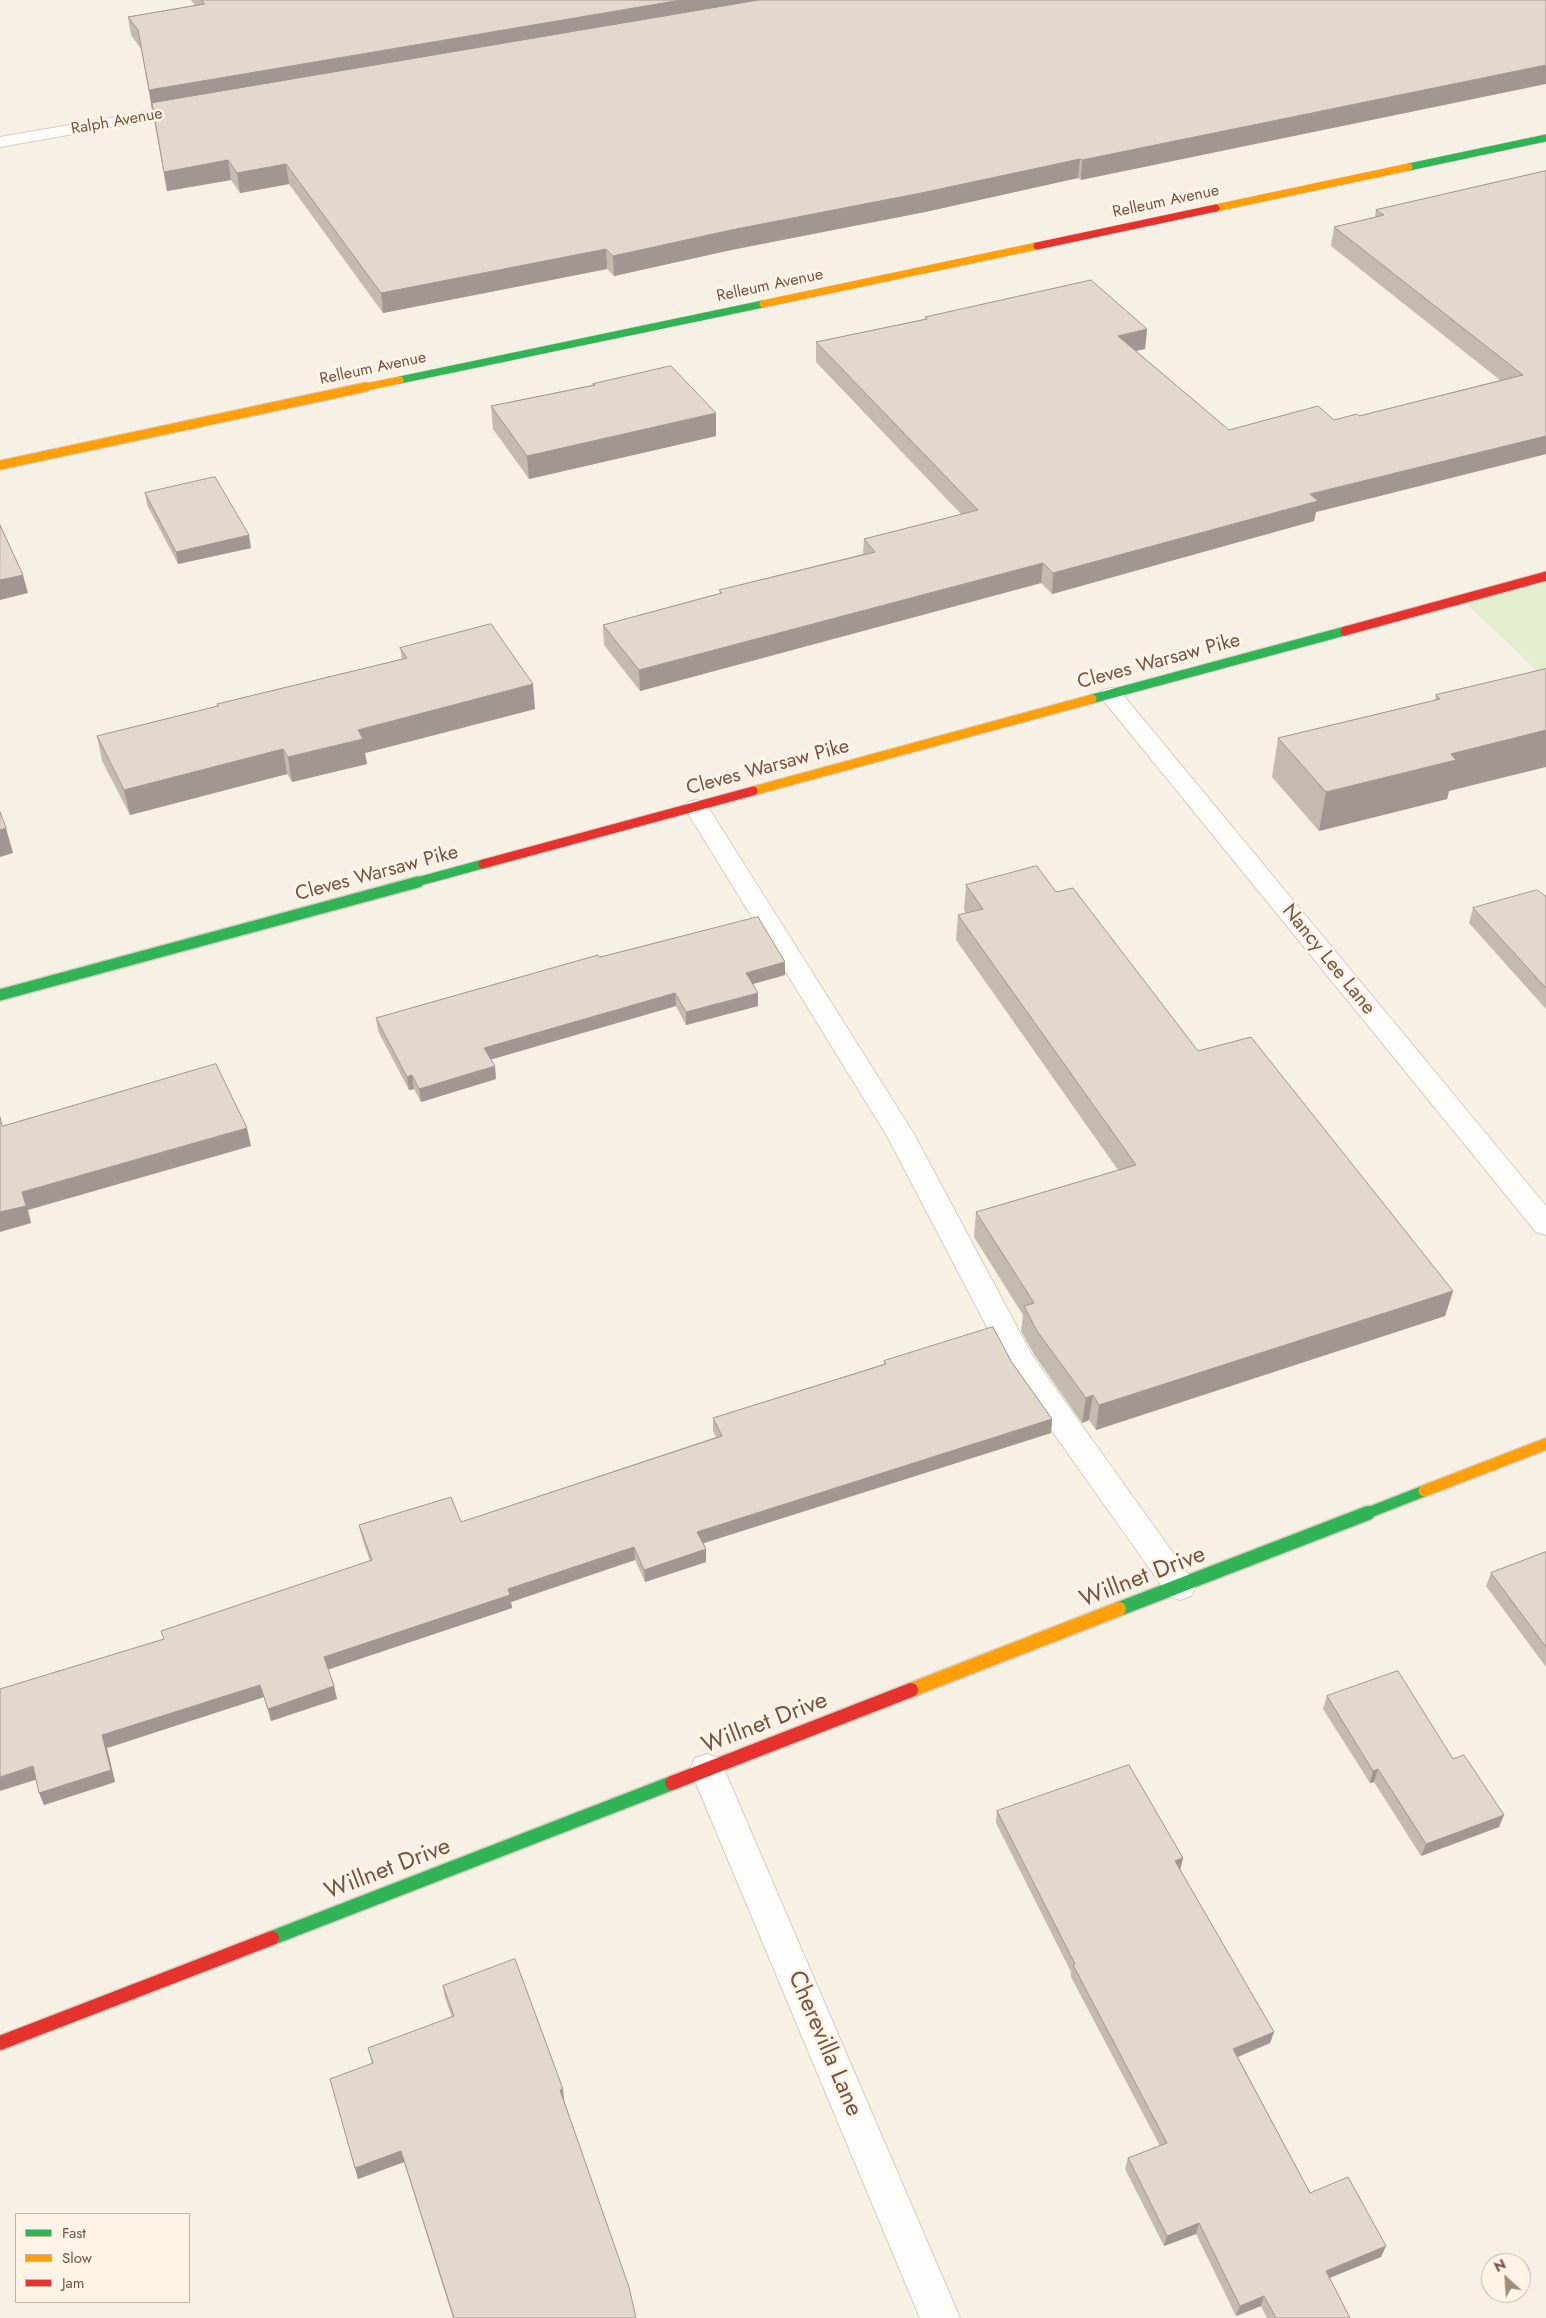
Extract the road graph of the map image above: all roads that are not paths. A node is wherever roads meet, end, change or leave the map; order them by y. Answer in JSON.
{"nodes":[{"id":1,"x":203,"y":106,"type":"edge"},
{"id":2,"x":1546,"y":138,"type":"edge"},
{"id":3,"x":0,"y":142,"type":"edge"},
{"id":4,"x":0,"y":465,"type":"edge"},
{"id":5,"x":1546,"y":576,"type":"edge"},
{"id":6,"x":1110,"y":694,"type":"junction"},
{"id":7,"x":696,"y":807,"type":"junction"},
{"id":8,"x":0,"y":995,"type":"edge"},
{"id":9,"x":1546,"y":1225,"type":"edge"},
{"id":10,"x":1546,"y":1444,"type":"edge"},
{"id":11,"x":1180,"y":1587,"type":"junction"},
{"id":12,"x":707,"y":1769,"type":"junction"},
{"id":13,"x":0,"y":2043,"type":"edge"},
{"id":14,"x":940,"y":2318,"type":"edge"}],
"edges":[{"from":1,"to":3,"type":"street","name":"Ralph Avenue"},
{"from":2,"to":4,"type":"street","name":"Relleum Avenue"},
{"from":5,"to":6,"type":"street","name":"Cleves Warsaw Pike"},
{"from":6,"to":7,"type":"street","name":"Cleves Warsaw Pike"},
{"from":6,"to":9,"type":"street","name":"Nancy Lee Lane"},
{"from":7,"to":8,"type":"street","name":"Cleves Warsaw Pike"},
{"from":7,"to":11,"type":"street"},
{"from":10,"to":11,"type":"street","name":"Willnet Drive"},
{"from":11,"to":12,"type":"street","name":"Willnet Drive"},
{"from":12,"to":13,"type":"street","name":"Willnet Drive"},
{"from":12,"to":14,"type":"street","name":"Cherevilla Lane"}]}
